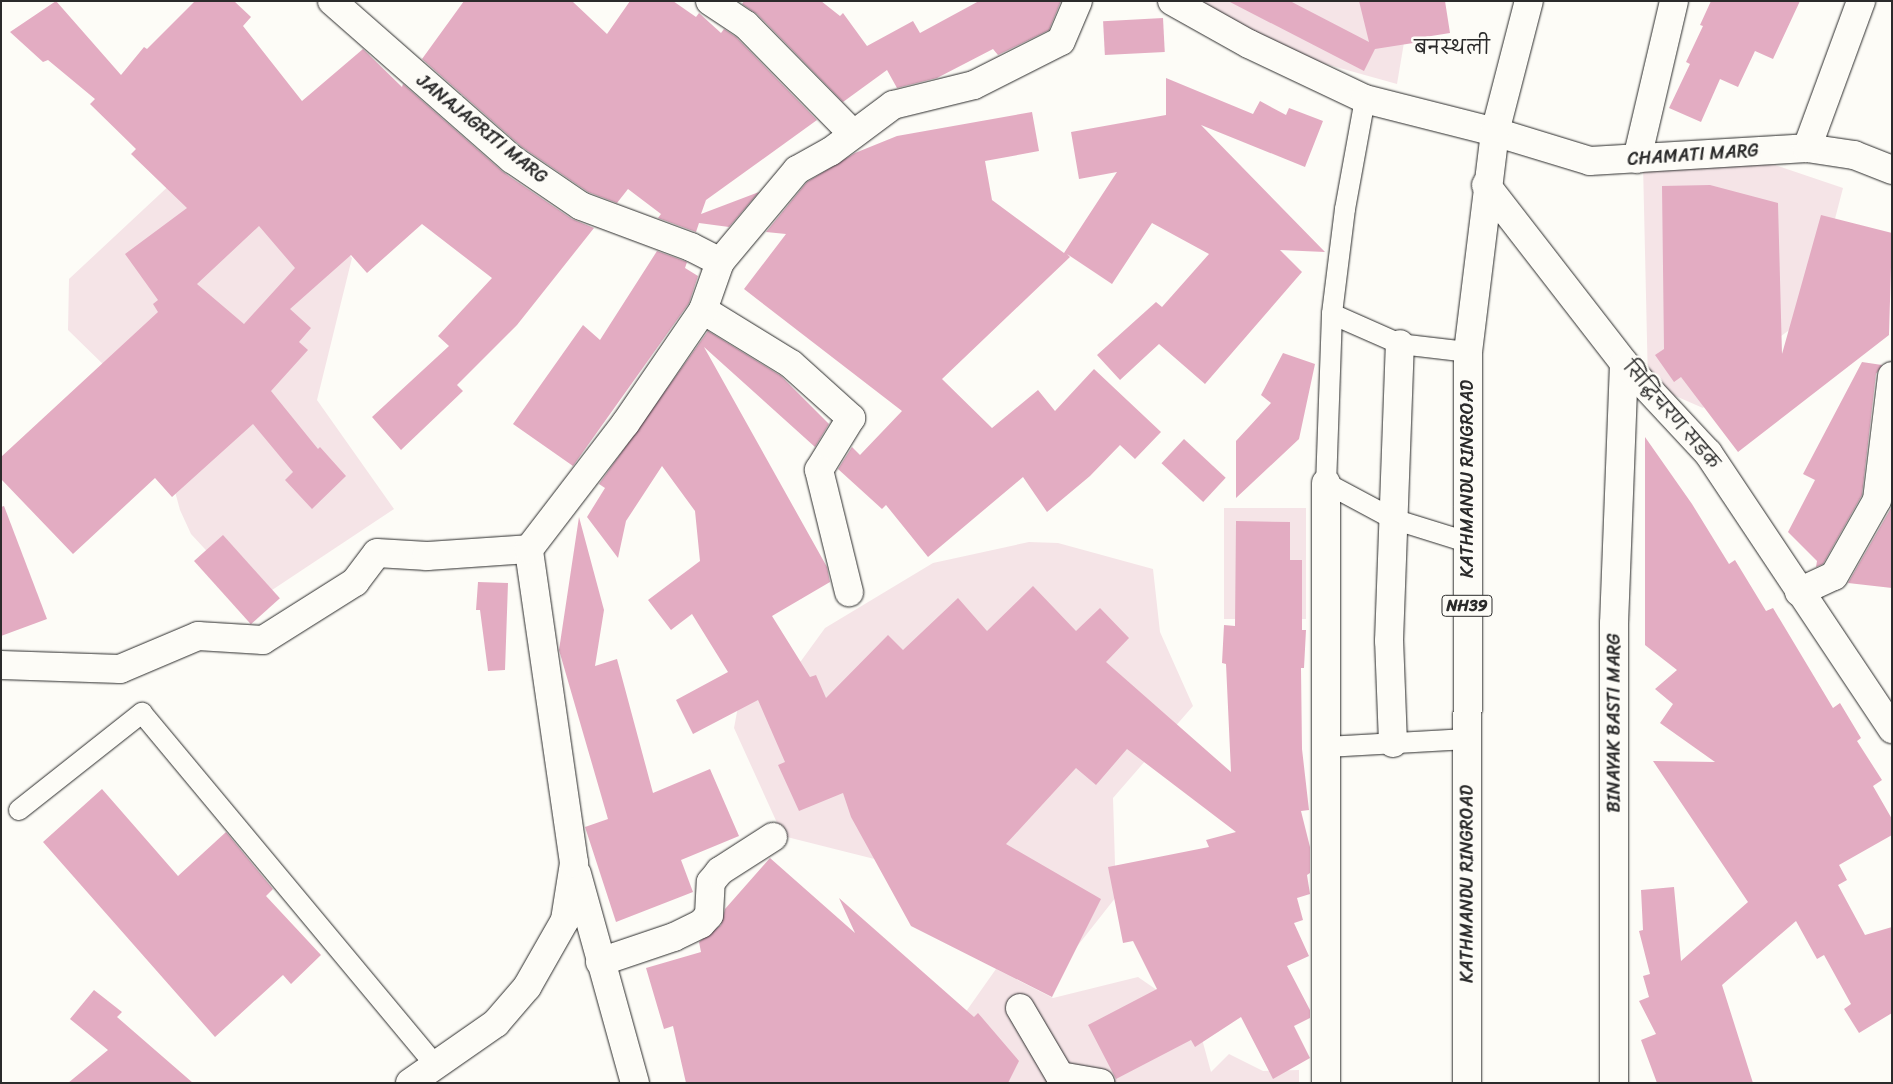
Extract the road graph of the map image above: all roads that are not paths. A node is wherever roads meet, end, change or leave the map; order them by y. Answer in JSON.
{"nodes":[{"id":1,"x":332,"y":1,"type":"edge"},
{"id":2,"x":710,"y":1,"type":"edge"},
{"id":3,"x":1078,"y":1,"type":"edge"},
{"id":4,"x":1172,"y":1,"type":"edge"},
{"id":5,"x":1529,"y":1,"type":"edge"},
{"id":6,"x":1674,"y":1,"type":"edge"},
{"id":7,"x":1861,"y":1,"type":"edge"},
{"id":8,"x":1365,"y":99,"type":"junction"},
{"id":9,"x":1495,"y":132,"type":"junction"},
{"id":10,"x":852,"y":134,"type":"junction"},
{"id":11,"x":1807,"y":148,"type":"junction"},
{"id":12,"x":1636,"y":160,"type":"junction"},
{"id":13,"x":1892,"y":170,"type":"edge"},
{"id":14,"x":1486,"y":185,"type":"junction"},
{"id":15,"x":720,"y":262,"type":"junction"},
{"id":16,"x":703,"y":310,"type":"junction"},
{"id":17,"x":1332,"y":314,"type":"junction"},
{"id":18,"x":1400,"y":344,"type":"junction"},
{"id":19,"x":1468,"y":352,"type":"junction"},
{"id":20,"x":1624,"y":363,"type":"junction"},
{"id":21,"x":1892,"y":376,"type":"edge"},
{"id":22,"x":1326,"y":483,"type":"junction"},
{"id":23,"x":1393,"y":519,"type":"junction"},
{"id":24,"x":1467,"y":542,"type":"junction"},
{"id":25,"x":530,"y":549,"type":"junction"},
{"id":26,"x":849,"y":592,"type":"dead end"},
{"id":27,"x":1799,"y":592,"type":"junction"},
{"id":28,"x":1,"y":665,"type":"edge"},
{"id":29,"x":1892,"y":729,"type":"edge"},
{"id":30,"x":1466,"y":739,"type":"junction"},
{"id":31,"x":1393,"y":743,"type":"junction"},
{"id":32,"x":1328,"y":747,"type":"junction"},
{"id":33,"x":19,"y":810,"type":"dead end"},
{"id":34,"x":773,"y":837,"type":"dead end"},
{"id":35,"x":574,"y":863,"type":"junction"},
{"id":36,"x":600,"y":962,"type":"junction"},
{"id":37,"x":1020,"y":1008,"type":"dead end"},
{"id":38,"x":436,"y":1066,"type":"junction"},
{"id":39,"x":410,"y":1083,"type":"edge"},
{"id":40,"x":635,"y":1083,"type":"edge"},
{"id":41,"x":1100,"y":1083,"type":"edge"},
{"id":42,"x":1326,"y":1083,"type":"edge"},
{"id":43,"x":1467,"y":1083,"type":"edge"},
{"id":44,"x":1614,"y":1083,"type":"edge"}],
"edges":[{"from":1,"to":15,"type":"main road","name":"JANAJAGRITI MARG"},
{"from":2,"to":10,"type":"main road"},
{"from":3,"to":10,"type":"main road"},
{"from":4,"to":8,"type":"main road","name":"CHAMATI MARG"},
{"from":5,"to":9,"type":"main road","name":"KATHMANDU RINGROAD","number":"NH39"},
{"from":6,"to":12,"type":"main road"},
{"from":7,"to":11,"type":"main road"},
{"from":8,"to":9,"type":"main road","name":"CHAMATI MARG"},
{"from":8,"to":17,"type":"lane"},
{"from":9,"to":12,"type":"main road","name":"CHAMATI MARG"},
{"from":9,"to":14,"type":"main road","name":"KATHMANDU RINGROAD","number":"NH39"},
{"from":10,"to":15,"type":"main road"},
{"from":11,"to":12,"type":"main road","name":"CHAMATI MARG"},
{"from":11,"to":13,"type":"main road","name":"CHAMATI MARG"},
{"from":14,"to":19,"type":"main road","name":"KATHMANDU RINGROAD","number":"NH39"},
{"from":14,"to":20,"type":"main road","name":"सिद्धिचरण सडक"},
{"from":15,"to":16,"type":"main road"},
{"from":16,"to":25,"type":"main road"},
{"from":16,"to":26,"type":"main road"},
{"from":17,"to":18,"type":"lane"},
{"from":17,"to":22,"type":"lane"},
{"from":18,"to":19,"type":"lane"},
{"from":18,"to":23,"type":"main road"},
{"from":19,"to":24,"type":"main road","name":"KATHMANDU RINGROAD","number":"NH39"},
{"from":20,"to":27,"type":"main road","name":"सिद्धिचरण सडक"},
{"from":20,"to":44,"type":"main road","name":"BINAYAK BASTI MARG"},
{"from":21,"to":27,"type":"main road"},
{"from":22,"to":23,"type":"lane"},
{"from":22,"to":32,"type":"main road"},
{"from":23,"to":24,"type":"lane"},
{"from":23,"to":31,"type":"main road"},
{"from":24,"to":30,"type":"main road","name":"KATHMANDU RINGROAD","number":"NH39"},
{"from":25,"to":28,"type":"main road"},
{"from":25,"to":35,"type":"main road"},
{"from":27,"to":29,"type":"main road","name":"सिद्धिचरण सडक"},
{"from":30,"to":31,"type":"lane"},
{"from":30,"to":43,"type":"main road","name":"KATHMANDU RINGROAD","number":"NH39"},
{"from":31,"to":32,"type":"lane"},
{"from":32,"to":42,"type":"main road"},
{"from":33,"to":38,"type":"lane"},
{"from":34,"to":36,"type":"main road"},
{"from":35,"to":36,"type":"main road"},
{"from":35,"to":38,"type":"main road"},
{"from":36,"to":40,"type":"main road"},
{"from":37,"to":41,"type":"main road"},
{"from":38,"to":39,"type":"main road"}]}
